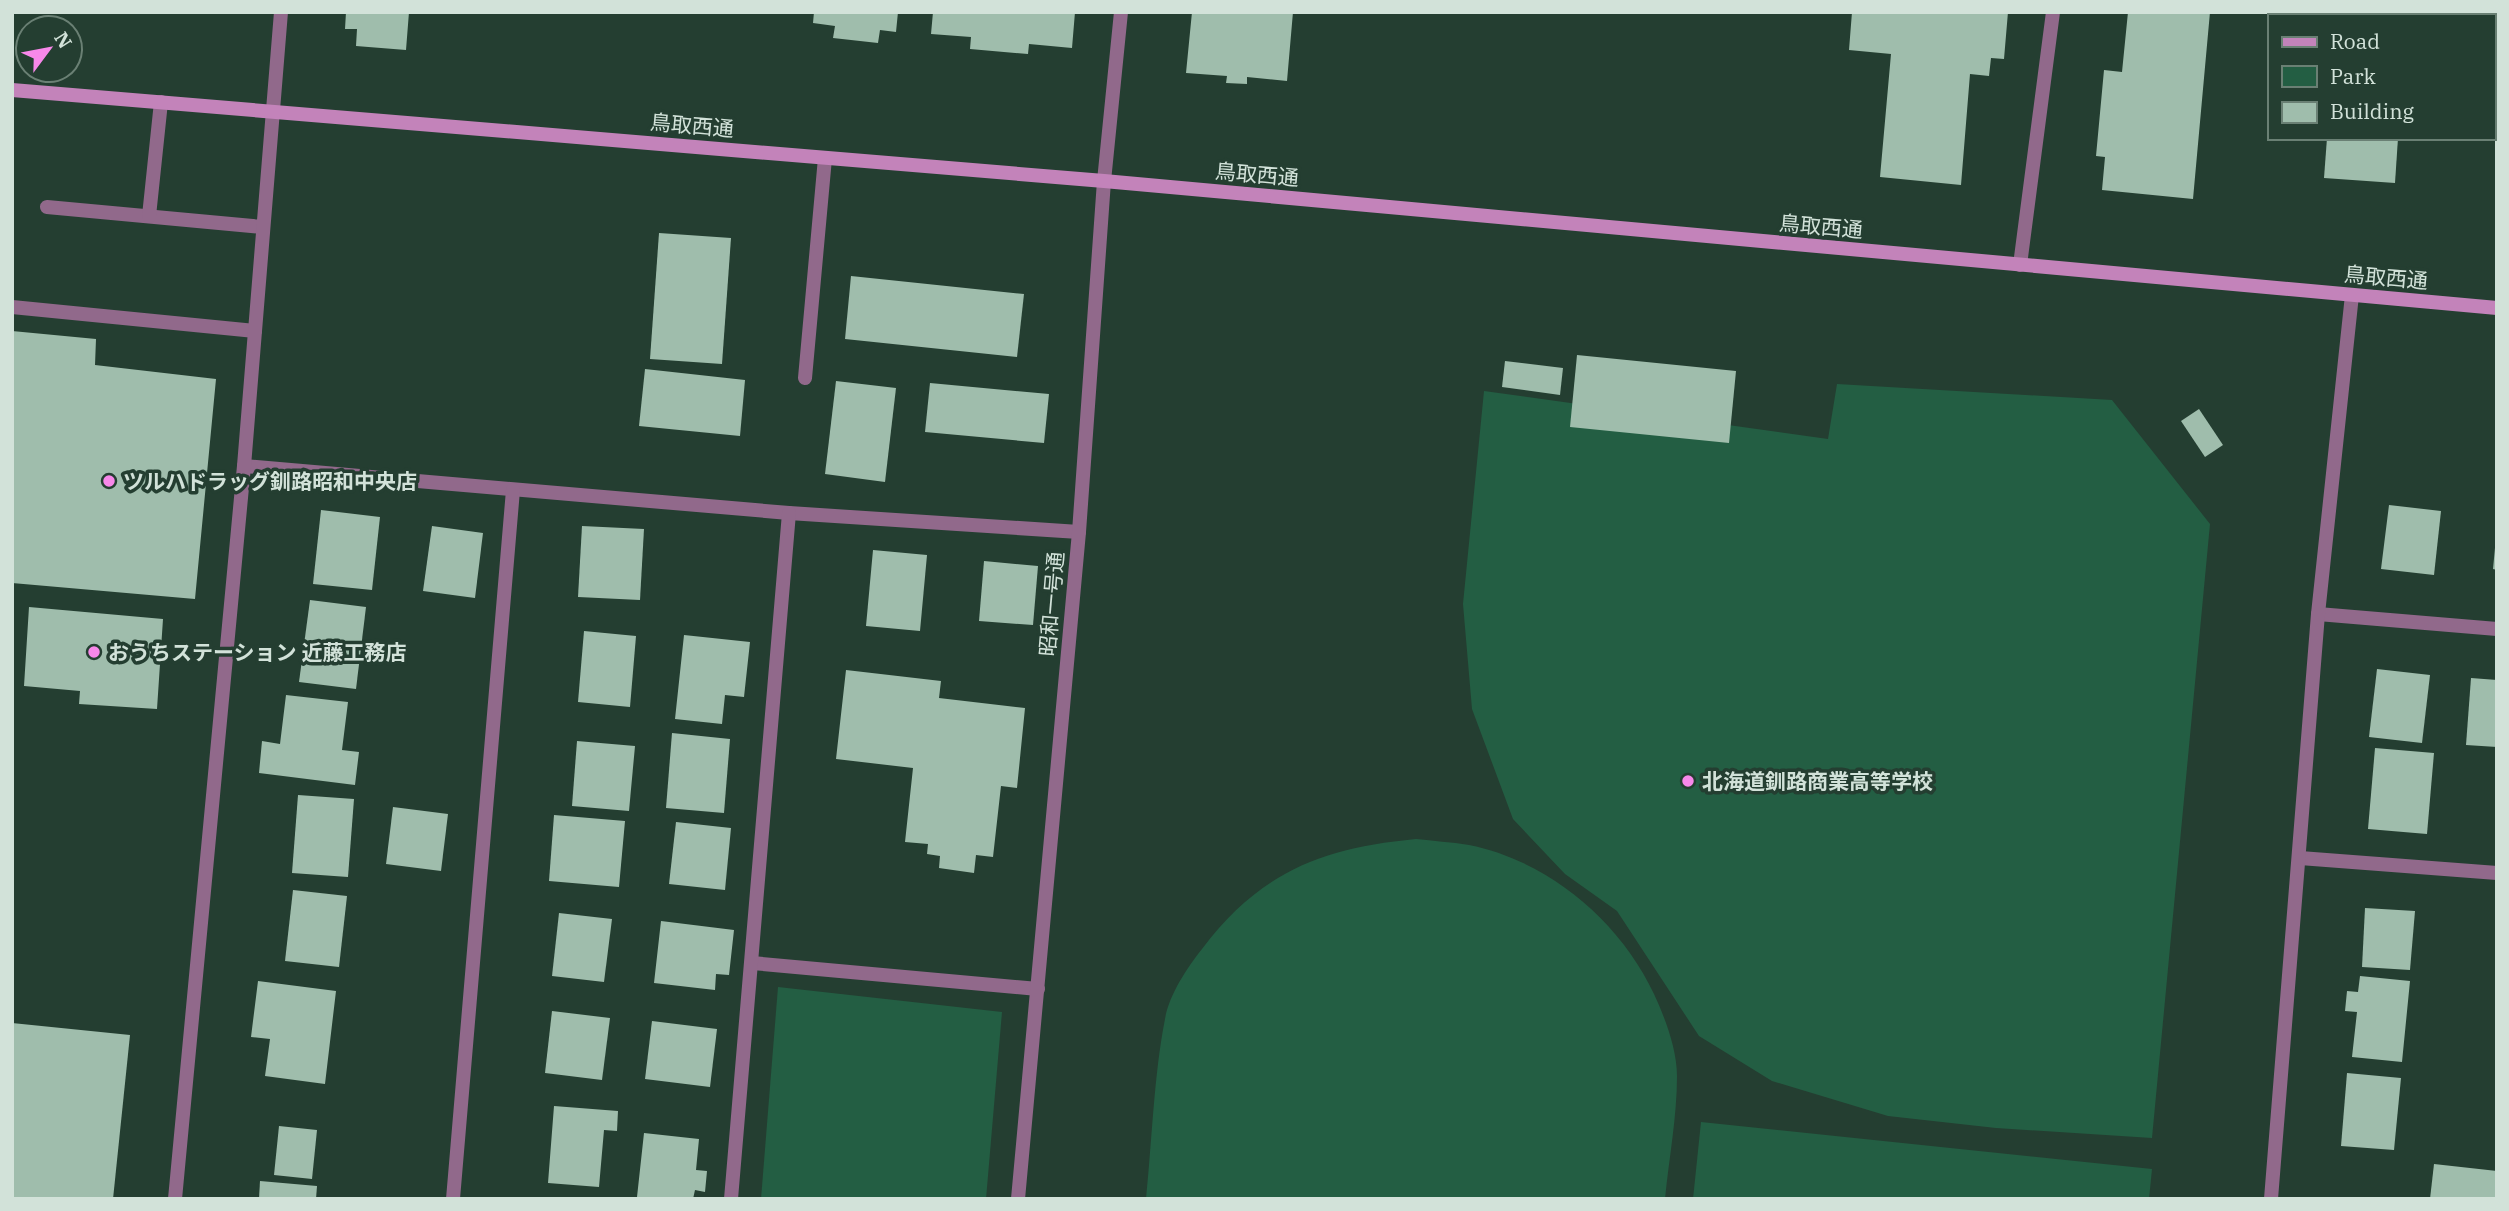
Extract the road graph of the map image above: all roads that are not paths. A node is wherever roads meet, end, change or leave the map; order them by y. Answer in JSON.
{"nodes":[{"id":1,"x":281,"y":12,"type":"edge"},
{"id":2,"x":1121,"y":12,"type":"edge"},
{"id":3,"x":2053,"y":12,"type":"edge"},
{"id":4,"x":12,"y":90,"type":"edge"},
{"id":5,"x":161,"y":102,"type":"junction"},
{"id":6,"x":271,"y":111,"type":"junction"},
{"id":7,"x":825,"y":158,"type":"junction"},
{"id":8,"x":1104,"y":181,"type":"junction"},
{"id":9,"x":47,"y":207,"type":"dead end"},
{"id":10,"x":149,"y":216,"type":"junction"},
{"id":11,"x":262,"y":227,"type":"junction"},
{"id":12,"x":2020,"y":265,"type":"junction"},
{"id":13,"x":2352,"y":295,"type":"junction"},
{"id":14,"x":12,"y":307,"type":"edge"},
{"id":15,"x":2497,"y":308,"type":"edge"},
{"id":16,"x":255,"y":331,"type":"junction"},
{"id":17,"x":805,"y":379,"type":"dead end"},
{"id":18,"x":244,"y":466,"type":"junction"},
{"id":19,"x":513,"y":490,"type":"junction"},
{"id":20,"x":789,"y":513,"type":"junction"},
{"id":21,"x":1079,"y":532,"type":"junction"},
{"id":22,"x":2318,"y":614,"type":"junction"},
{"id":23,"x":2497,"y":629,"type":"edge"},
{"id":24,"x":2300,"y":858,"type":"junction"},
{"id":25,"x":2497,"y":873,"type":"edge"},
{"id":26,"x":752,"y":963,"type":"junction"},
{"id":27,"x":1038,"y":989,"type":"junction"},
{"id":28,"x":175,"y":1199,"type":"edge"},
{"id":29,"x":453,"y":1199,"type":"edge"},
{"id":30,"x":731,"y":1199,"type":"edge"},
{"id":31,"x":1018,"y":1199,"type":"edge"},
{"id":32,"x":2271,"y":1199,"type":"edge"}],
"edges":[{"from":1,"to":6,"type":"street"},
{"from":2,"to":8,"type":"street","name":"昭和一号通"},
{"from":3,"to":12,"type":"street"},
{"from":4,"to":5,"type":"street","name":"鳥取西通"},
{"from":5,"to":6,"type":"street","name":"鳥取西通"},
{"from":5,"to":10,"type":"street"},
{"from":6,"to":7,"type":"street","name":"鳥取西通"},
{"from":6,"to":11,"type":"street"},
{"from":7,"to":8,"type":"street","name":"鳥取西通"},
{"from":7,"to":17,"type":"street"},
{"from":8,"to":12,"type":"street","name":"鳥取西通"},
{"from":8,"to":21,"type":"street","name":"昭和一号通"},
{"from":9,"to":10,"type":"street"},
{"from":10,"to":11,"type":"street"},
{"from":11,"to":16,"type":"street"},
{"from":12,"to":13,"type":"street","name":"鳥取西通"},
{"from":13,"to":15,"type":"street","name":"鳥取西通"},
{"from":13,"to":22,"type":"street"},
{"from":14,"to":16,"type":"street"},
{"from":16,"to":18,"type":"street"},
{"from":18,"to":19,"type":"street"},
{"from":18,"to":28,"type":"street"},
{"from":19,"to":20,"type":"street"},
{"from":19,"to":29,"type":"street"},
{"from":20,"to":21,"type":"street"},
{"from":20,"to":26,"type":"street"},
{"from":21,"to":27,"type":"street","name":"昭和一号通"},
{"from":22,"to":23,"type":"street"},
{"from":22,"to":24,"type":"street"},
{"from":24,"to":25,"type":"street"},
{"from":24,"to":32,"type":"street"},
{"from":26,"to":27,"type":"street"},
{"from":26,"to":30,"type":"street"},
{"from":27,"to":31,"type":"street","name":"昭和一号通"}]}
